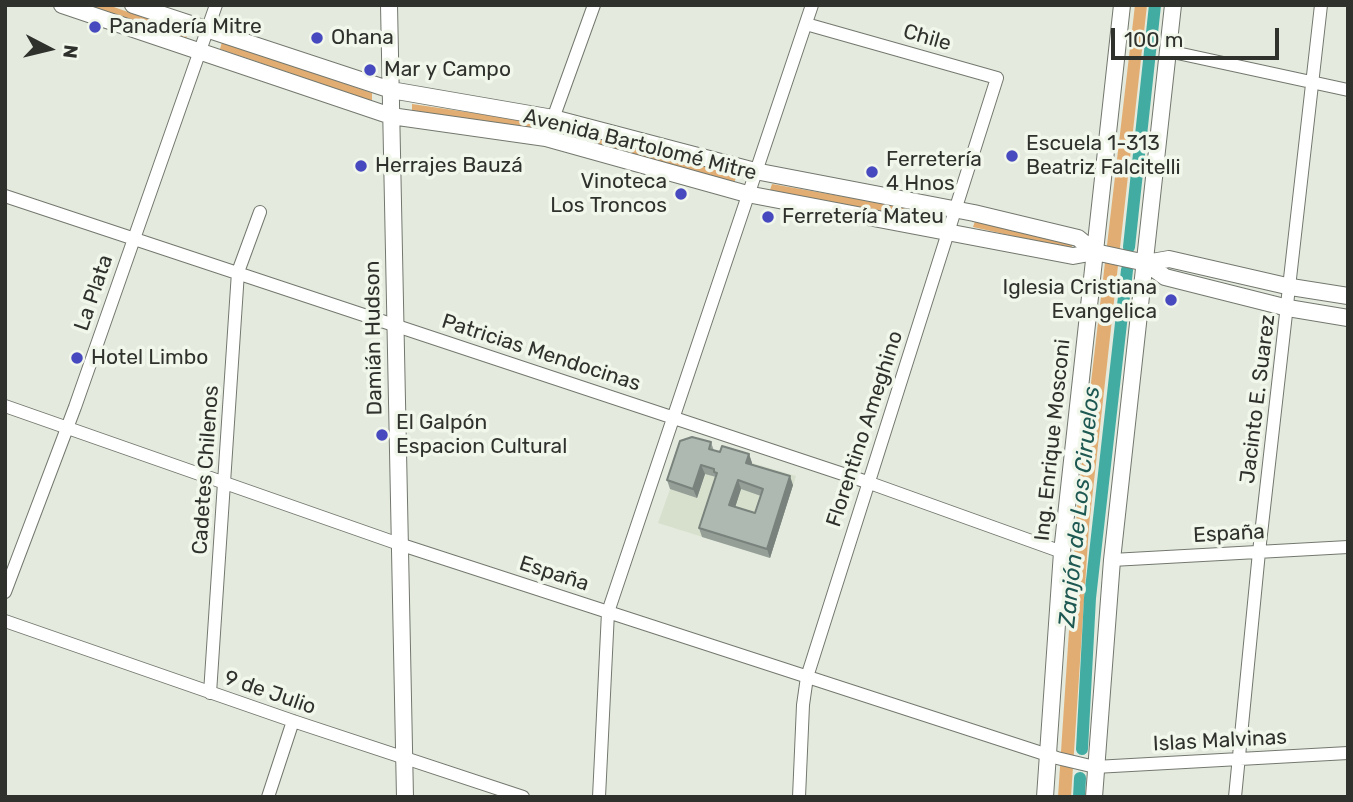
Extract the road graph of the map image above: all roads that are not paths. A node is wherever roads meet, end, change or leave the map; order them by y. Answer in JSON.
{"nodes":[{"id":1,"x":62,"y":5,"type":"edge"},
{"id":2,"x":133,"y":5,"type":"edge"},
{"id":3,"x":216,"y":5,"type":"edge"},
{"id":4,"x":389,"y":5,"type":"edge"},
{"id":5,"x":594,"y":5,"type":"edge"},
{"id":6,"x":812,"y":5,"type":"edge"},
{"id":7,"x":1122,"y":5,"type":"edge"},
{"id":8,"x":1173,"y":5,"type":"edge"},
{"id":9,"x":1321,"y":5,"type":"edge"},
{"id":10,"x":806,"y":24,"type":"junction"},
{"id":11,"x":207,"y":30,"type":"junction"},
{"id":12,"x":199,"y":51,"type":"junction"},
{"id":13,"x":1168,"y":51,"type":"junction"},
{"id":14,"x":997,"y":78,"type":"joint"},
{"id":15,"x":1312,"y":82,"type":"junction"},
{"id":16,"x":391,"y":90,"type":"junction"},
{"id":17,"x":1348,"y":90,"type":"edge"},
{"id":18,"x":391,"y":116,"type":"junction"},
{"id":19,"x":553,"y":118,"type":"junction"},
{"id":20,"x":546,"y":138,"type":"junction"},
{"id":21,"x":755,"y":171,"type":"junction"},
{"id":22,"x":747,"y":194,"type":"junction"},
{"id":23,"x":5,"y":196,"type":"edge"},
{"id":24,"x":955,"y":209,"type":"junction"},
{"id":25,"x":260,"y":212,"type":"dead end"},
{"id":26,"x":948,"y":231,"type":"junction"},
{"id":27,"x":133,"y":238,"type":"junction"},
{"id":28,"x":1095,"y":252,"type":"junction"},
{"id":29,"x":1146,"y":263,"type":"junction"},
{"id":30,"x":238,"y":272,"type":"junction"},
{"id":31,"x":1291,"y":287,"type":"junction"},
{"id":32,"x":1348,"y":296,"type":"edge"},
{"id":33,"x":1288,"y":309,"type":"junction"},
{"id":34,"x":1348,"y":318,"type":"edge"},
{"id":35,"x":396,"y":326,"type":"junction"},
{"id":36,"x":5,"y":406,"type":"edge"},
{"id":37,"x":672,"y":417,"type":"junction"},
{"id":38,"x":68,"y":427,"type":"junction"},
{"id":39,"x":867,"y":482,"type":"junction"},
{"id":40,"x":224,"y":484,"type":"junction"},
{"id":41,"x":399,"y":544,"type":"junction"},
{"id":42,"x":1348,"y":547,"type":"edge"},
{"id":43,"x":1062,"y":552,"type":"junction"},
{"id":44,"x":1259,"y":552,"type":"junction"},
{"id":45,"x":1112,"y":559,"type":"junction"},
{"id":46,"x":5,"y":592,"type":"edge"},
{"id":47,"x":608,"y":612,"type":"junction"},
{"id":48,"x":5,"y":621,"type":"edge"},
{"id":49,"x":807,"y":677,"type":"junction"},
{"id":50,"x":210,"y":693,"type":"junction"},
{"id":51,"x":293,"y":721,"type":"junction"},
{"id":52,"x":1348,"y":753,"type":"edge"},
{"id":53,"x":1047,"y":755,"type":"junction"},
{"id":54,"x":404,"y":758,"type":"junction"},
{"id":55,"x":1237,"y":760,"type":"junction"},
{"id":56,"x":1096,"y":767,"type":"junction"},
{"id":57,"x":268,"y":797,"type":"edge"},
{"id":58,"x":405,"y":797,"type":"edge"},
{"id":59,"x":523,"y":797,"type":"edge"},
{"id":60,"x":598,"y":797,"type":"edge"},
{"id":61,"x":799,"y":797,"type":"edge"},
{"id":62,"x":1045,"y":797,"type":"edge"},
{"id":63,"x":1094,"y":797,"type":"edge"},
{"id":64,"x":1234,"y":797,"type":"edge"}],
"edges":[{"from":1,"to":12,"type":"street","name":"Avenida Bartolomé Mitre"},
{"from":2,"to":11,"type":"street","name":"Avenida Bartolomé Mitre"},
{"from":3,"to":11,"type":"street","name":"La Plata"},
{"from":4,"to":16,"type":"street","name":"Damián Hudson"},
{"from":5,"to":19,"type":"street"},
{"from":6,"to":10,"type":"street"},
{"from":7,"to":28,"type":"street","name":"Ing. Enrique Mosconi"},
{"from":8,"to":13,"type":"street"},
{"from":9,"to":15,"type":"street","name":"Jacinto E. Suarez"},
{"from":10,"to":14,"type":"street","name":"Chile"},
{"from":10,"to":21,"type":"street"},
{"from":11,"to":12,"type":"street","name":"La Plata"},
{"from":11,"to":16,"type":"street","name":"Avenida Bartolomé Mitre"},
{"from":12,"to":18,"type":"street","name":"Avenida Bartolomé Mitre"},
{"from":12,"to":27,"type":"street","name":"La Plata"},
{"from":13,"to":15,"type":"street"},
{"from":13,"to":29,"type":"street"},
{"from":14,"to":24,"type":"street","name":"Florentino Ameghino"},
{"from":15,"to":17,"type":"street"},
{"from":15,"to":31,"type":"street","name":"Jacinto E. Suarez"},
{"from":16,"to":18,"type":"street","name":"Damián Hudson"},
{"from":16,"to":19,"type":"street","name":"Avenida Bartolomé Mitre"},
{"from":18,"to":20,"type":"street","name":"Avenida Bartolomé Mitre"},
{"from":18,"to":35,"type":"street","name":"Damián Hudson"},
{"from":19,"to":20,"type":"street"},
{"from":19,"to":21,"type":"street","name":"Avenida Bartolomé Mitre"},
{"from":20,"to":22,"type":"street","name":"Avenida Bartolomé Mitre"},
{"from":21,"to":22,"type":"street"},
{"from":21,"to":24,"type":"street","name":"Avenida Bartolomé Mitre"},
{"from":22,"to":26,"type":"street","name":"Avenida Bartolomé Mitre"},
{"from":22,"to":37,"type":"street"},
{"from":23,"to":27,"type":"street","name":"Patricias Mendocinas"},
{"from":24,"to":26,"type":"street","name":"Florentino Ameghino"},
{"from":24,"to":28,"type":"street","name":"Avenida Bartolomé Mitre"},
{"from":25,"to":30,"type":"street","name":"Cadetes Chilenos"},
{"from":26,"to":28,"type":"street","name":"Avenida Bartolomé Mitre"},
{"from":26,"to":39,"type":"street","name":"Florentino Ameghino"},
{"from":27,"to":30,"type":"street","name":"Patricias Mendocinas"},
{"from":27,"to":38,"type":"street","name":"La Plata"},
{"from":28,"to":29,"type":"street","name":"Avenida Bartolomé Mitre"},
{"from":28,"to":43,"type":"street","name":"Ing. Enrique Mosconi"},
{"from":29,"to":31,"type":"street","name":"Avenida Bartolomé Mitre"},
{"from":29,"to":33,"type":"street","name":"Avenida Bartolomé Mitre"},
{"from":29,"to":45,"type":"street"},
{"from":30,"to":35,"type":"street","name":"Patricias Mendocinas"},
{"from":30,"to":40,"type":"street","name":"Cadetes Chilenos"},
{"from":31,"to":32,"type":"street","name":"Avenida Bartolomé Mitre"},
{"from":31,"to":33,"type":"street","name":"Jacinto E. Suarez"},
{"from":33,"to":34,"type":"street","name":"Avenida Bartolomé Mitre"},
{"from":33,"to":44,"type":"street","name":"Jacinto E. Suarez"},
{"from":35,"to":37,"type":"street","name":"Patricias Mendocinas"},
{"from":35,"to":41,"type":"street","name":"Damián Hudson"},
{"from":36,"to":38,"type":"street","name":"España"},
{"from":37,"to":39,"type":"street","name":"Patricias Mendocinas"},
{"from":37,"to":47,"type":"street"},
{"from":38,"to":40,"type":"street","name":"España"},
{"from":38,"to":46,"type":"street","name":"La Plata"},
{"from":39,"to":43,"type":"street","name":"Patricias Mendocinas"},
{"from":39,"to":49,"type":"street","name":"Florentino Ameghino"},
{"from":40,"to":41,"type":"street","name":"España"},
{"from":40,"to":50,"type":"street","name":"Cadetes Chilenos"},
{"from":41,"to":47,"type":"street","name":"España"},
{"from":41,"to":54,"type":"street","name":"Damián Hudson"},
{"from":42,"to":44,"type":"street","name":"España"},
{"from":43,"to":53,"type":"street","name":"Ing. Enrique Mosconi"},
{"from":44,"to":45,"type":"street","name":"España"},
{"from":44,"to":55,"type":"street","name":"Jacinto E. Suarez"},
{"from":45,"to":56,"type":"street"},
{"from":47,"to":49,"type":"street","name":"España"},
{"from":47,"to":60,"type":"street"},
{"from":48,"to":50,"type":"street","name":"9 de Julio"},
{"from":49,"to":53,"type":"street","name":"España"},
{"from":49,"to":61,"type":"street","name":"Florentino Ameghino"},
{"from":50,"to":51,"type":"street","name":"9 de Julio"},
{"from":51,"to":54,"type":"street","name":"9 de Julio"},
{"from":51,"to":57,"type":"street"},
{"from":52,"to":55,"type":"street","name":"Islas Malvinas"},
{"from":53,"to":56,"type":"street","name":"España"},
{"from":53,"to":62,"type":"street","name":"Ing. Enrique Mosconi"},
{"from":54,"to":58,"type":"street","name":"Damián Hudson"},
{"from":54,"to":59,"type":"street","name":"9 de Julio"},
{"from":55,"to":56,"type":"street","name":"Islas Malvinas"},
{"from":55,"to":64,"type":"street","name":"Jacinto E. Suarez"},
{"from":56,"to":63,"type":"street"}]}
